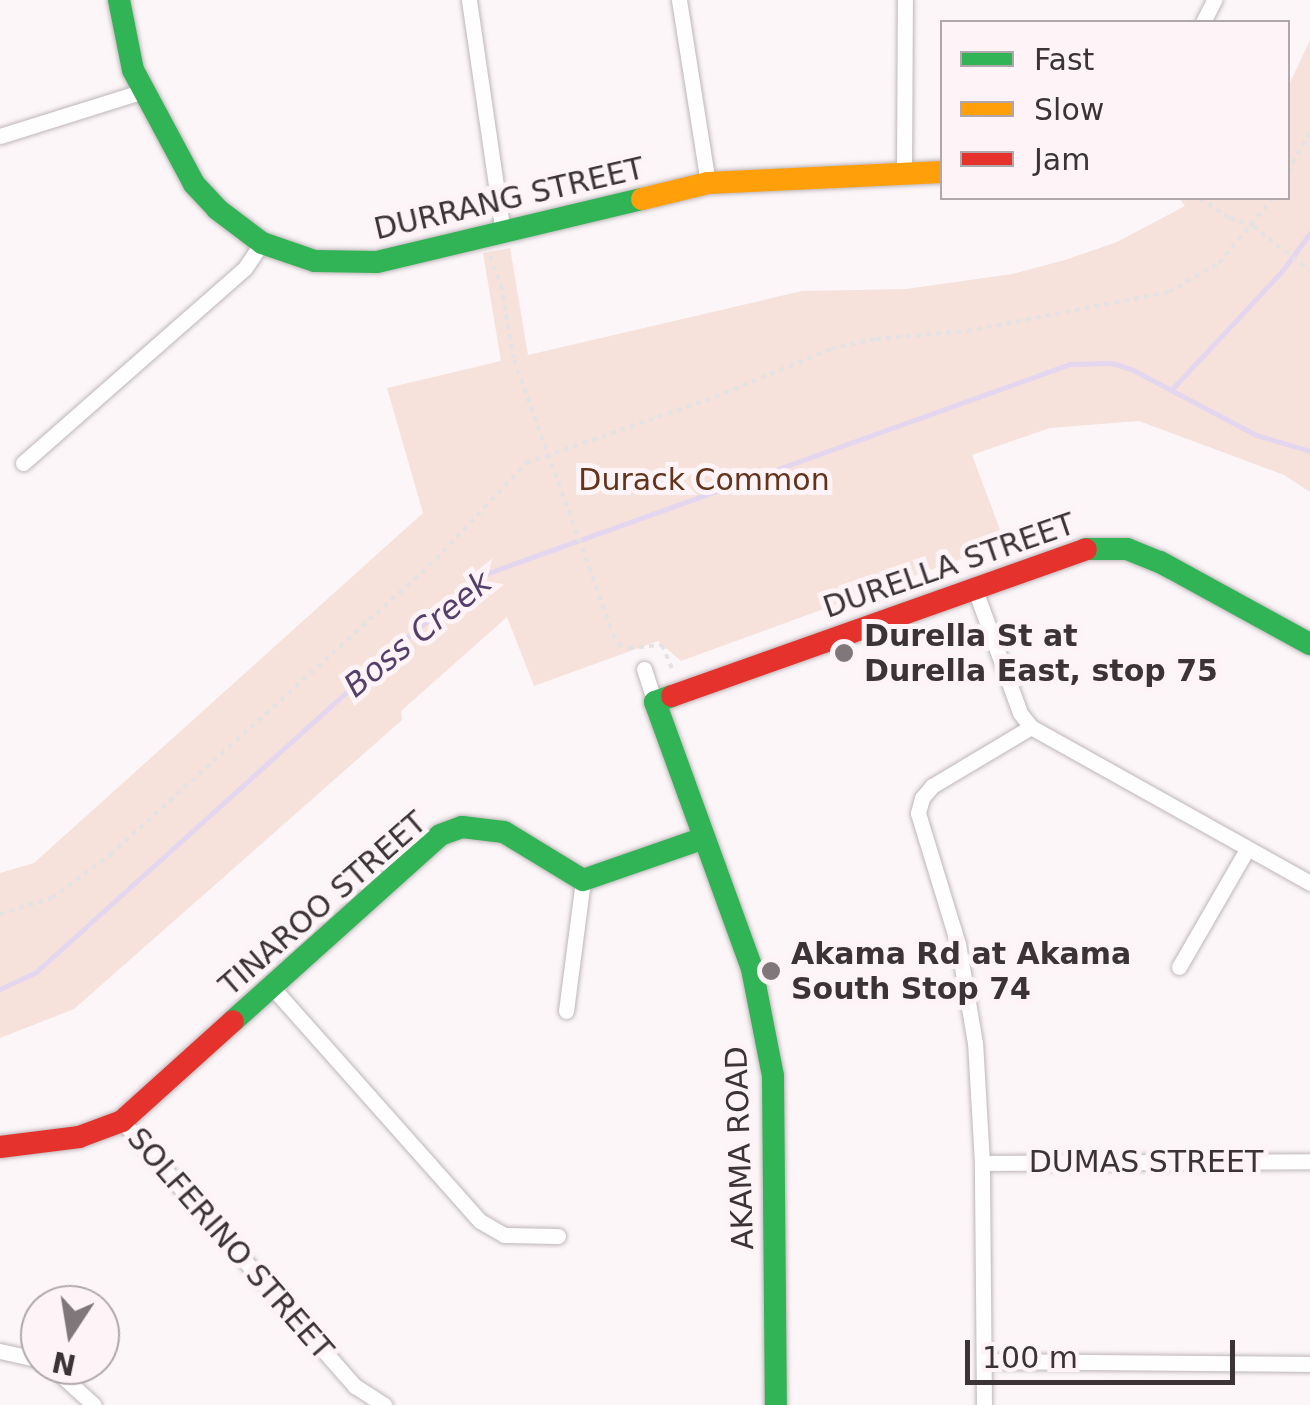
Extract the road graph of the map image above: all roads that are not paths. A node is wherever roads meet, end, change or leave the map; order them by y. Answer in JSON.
{"nodes":[{"id":1,"x":119,"y":0,"type":"edge"},
{"id":2,"x":469,"y":0,"type":"edge"},
{"id":3,"x":679,"y":0,"type":"edge"},
{"id":4,"x":905,"y":0,"type":"edge"},
{"id":5,"x":144,"y":91,"type":"junction"},
{"id":6,"x":0,"y":136,"type":"edge"},
{"id":7,"x":940,"y":172,"type":"edge"},
{"id":8,"x":904,"y":174,"type":"junction"},
{"id":9,"x":708,"y":184,"type":"junction"},
{"id":10,"x":493,"y":235,"type":"junction"},
{"id":11,"x":262,"y":243,"type":"junction"},
{"id":12,"x":22,"y":463,"type":"dead end"},
{"id":13,"x":974,"y":587,"type":"junction"},
{"id":14,"x":1310,"y":644,"type":"edge"},
{"id":15,"x":644,"y":669,"type":"dead end"},
{"id":16,"x":655,"y":702,"type":"junction"},
{"id":17,"x":1031,"y":727,"type":"junction"},
{"id":18,"x":704,"y":838,"type":"junction"},
{"id":19,"x":1246,"y":848,"type":"junction"},
{"id":20,"x":583,"y":880,"type":"junction"},
{"id":21,"x":1310,"y":883,"type":"edge"},
{"id":22,"x":1179,"y":967,"type":"dead end"},
{"id":23,"x":272,"y":987,"type":"junction"},
{"id":24,"x":566,"y":1012,"type":"dead end"},
{"id":25,"x":122,"y":1121,"type":"junction"},
{"id":26,"x":0,"y":1146,"type":"edge"},
{"id":27,"x":1310,"y":1161,"type":"edge"},
{"id":28,"x":982,"y":1163,"type":"junction"},
{"id":29,"x":558,"y":1236,"type":"dead end"},
{"id":30,"x":984,"y":1361,"type":"junction"},
{"id":31,"x":1310,"y":1364,"type":"edge"},
{"id":32,"x":72,"y":1385,"type":"edge"},
{"id":33,"x":94,"y":1405,"type":"edge"},
{"id":34,"x":384,"y":1405,"type":"edge"},
{"id":35,"x":776,"y":1405,"type":"edge"},
{"id":36,"x":984,"y":1405,"type":"edge"}],
"edges":[{"from":1,"to":5,"type":"street","name":"DURRANG STREET"},
{"from":2,"to":10,"type":"street"},
{"from":3,"to":9,"type":"street"},
{"from":4,"to":8,"type":"street"},
{"from":5,"to":6,"type":"street"},
{"from":5,"to":11,"type":"street","name":"DURRANG STREET"},
{"from":7,"to":8,"type":"street","name":"DURRANG STREET"},
{"from":8,"to":9,"type":"street","name":"DURRANG STREET"},
{"from":9,"to":10,"type":"street","name":"DURRANG STREET"},
{"from":10,"to":11,"type":"street","name":"DURRANG STREET"},
{"from":11,"to":12,"type":"street"},
{"from":13,"to":14,"type":"street","name":"DURELLA STREET"},
{"from":13,"to":16,"type":"street","name":"DURELLA STREET"},
{"from":13,"to":17,"type":"street"},
{"from":15,"to":16,"type":"street","name":"AKAMA ROAD"},
{"from":16,"to":18,"type":"street","name":"AKAMA ROAD"},
{"from":17,"to":19,"type":"street"},
{"from":17,"to":28,"type":"street"},
{"from":18,"to":20,"type":"street"},
{"from":18,"to":35,"type":"street","name":"AKAMA ROAD"},
{"from":19,"to":21,"type":"street"},
{"from":19,"to":22,"type":"street"},
{"from":20,"to":23,"type":"street","name":"TINAROO STREET"},
{"from":20,"to":24,"type":"street"},
{"from":23,"to":25,"type":"street","name":"TINAROO STREET"},
{"from":23,"to":29,"type":"street"},
{"from":25,"to":26,"type":"street","name":"TINAROO STREET"},
{"from":25,"to":34,"type":"street","name":"SOLFERINO STREET"},
{"from":27,"to":28,"type":"street","name":"DUMAS STREET"},
{"from":28,"to":30,"type":"street"},
{"from":30,"to":31,"type":"street"},
{"from":30,"to":36,"type":"street"},
{"from":32,"to":33,"type":"street"}]}
